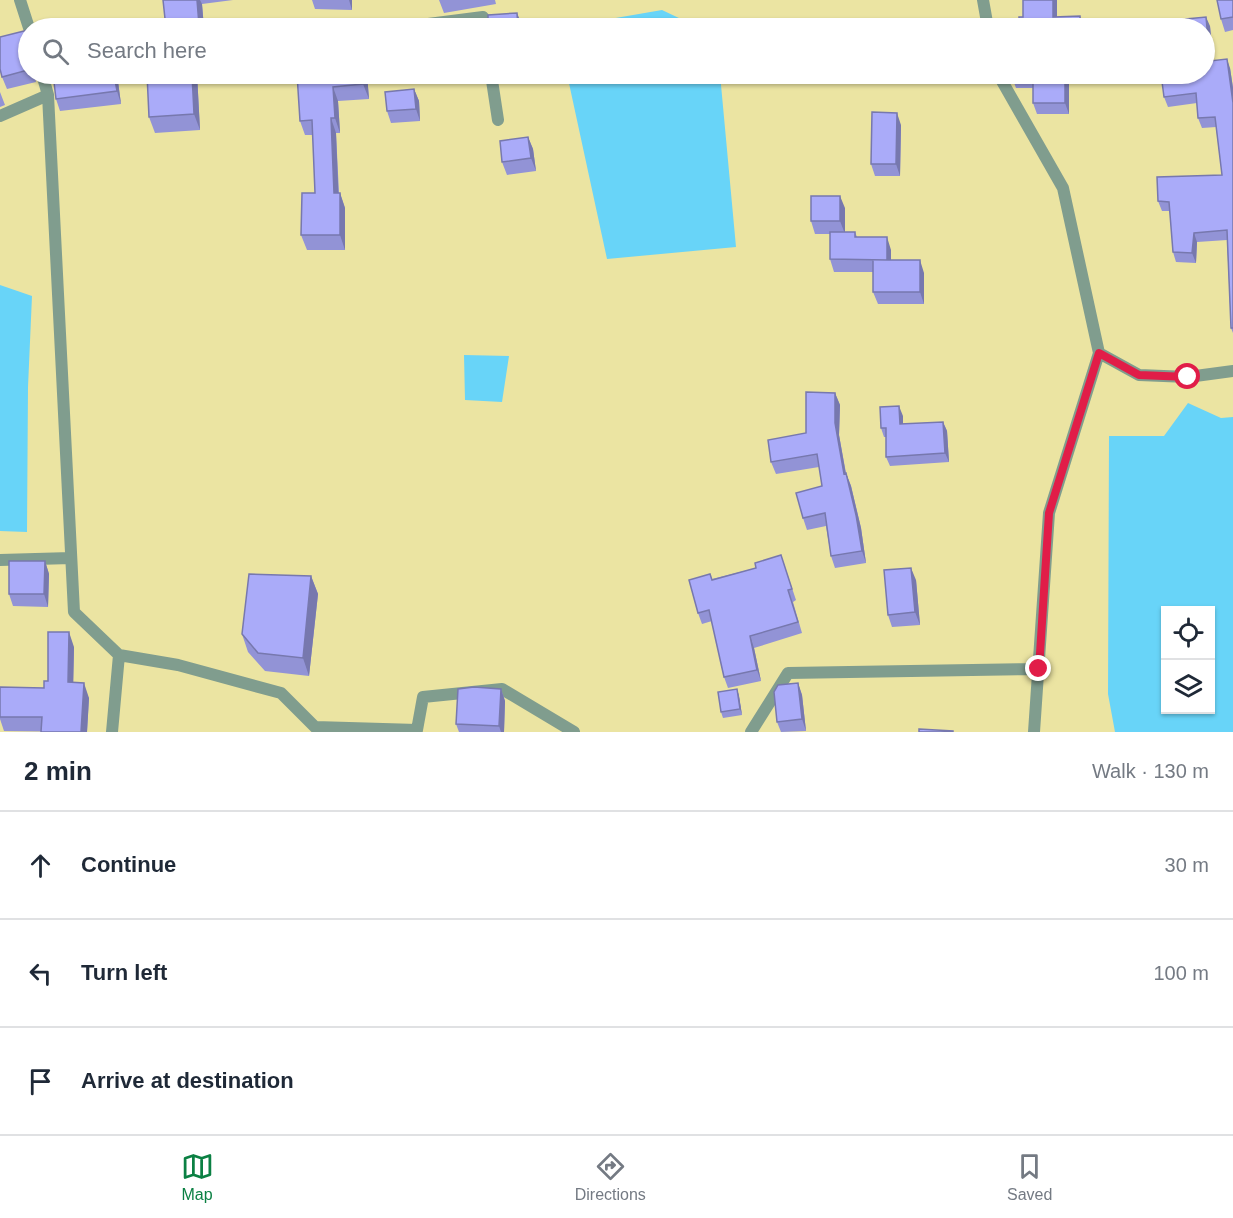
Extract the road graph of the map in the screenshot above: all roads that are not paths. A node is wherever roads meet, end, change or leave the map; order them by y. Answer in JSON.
{"nodes":[{"id":1,"x":20,"y":0,"type":"edge"},
{"id":2,"x":983,"y":0,"type":"edge"},
{"id":3,"x":26,"y":18,"type":"edge"},
{"id":4,"x":986,"y":18,"type":"edge"},
{"id":5,"x":47,"y":84,"type":"edge"},
{"id":6,"x":493,"y":84,"type":"edge"},
{"id":7,"x":1004,"y":84,"type":"edge"},
{"id":8,"x":48,"y":94,"type":"junction"},
{"id":9,"x":0,"y":116,"type":"edge"},
{"id":10,"x":498,"y":120,"type":"dead end"},
{"id":11,"x":1099,"y":353,"type":"junction"},
{"id":12,"x":1233,"y":371,"type":"edge"},
{"id":13,"x":71,"y":558,"type":"junction"},
{"id":14,"x":0,"y":560,"type":"edge"},
{"id":15,"x":119,"y":655,"type":"junction"},
{"id":16,"x":1039,"y":669,"type":"junction"},
{"id":17,"x":112,"y":732,"type":"edge"},
{"id":18,"x":574,"y":732,"type":"edge"},
{"id":19,"x":751,"y":732,"type":"edge"},
{"id":20,"x":1035,"y":732,"type":"edge"}],
"edges":[{"from":1,"to":3,"type":"street"},
{"from":2,"to":4,"type":"street"},
{"from":5,"to":8,"type":"street"},
{"from":6,"to":10,"type":"street"},
{"from":7,"to":11,"type":"street"},
{"from":8,"to":9,"type":"street"},
{"from":8,"to":13,"type":"street"},
{"from":11,"to":12,"type":"street"},
{"from":11,"to":16,"type":"street"},
{"from":13,"to":14,"type":"street"},
{"from":13,"to":15,"type":"street"},
{"from":15,"to":17,"type":"street"},
{"from":15,"to":18,"type":"street"},
{"from":16,"to":19,"type":"street"},
{"from":16,"to":20,"type":"street"}]}
